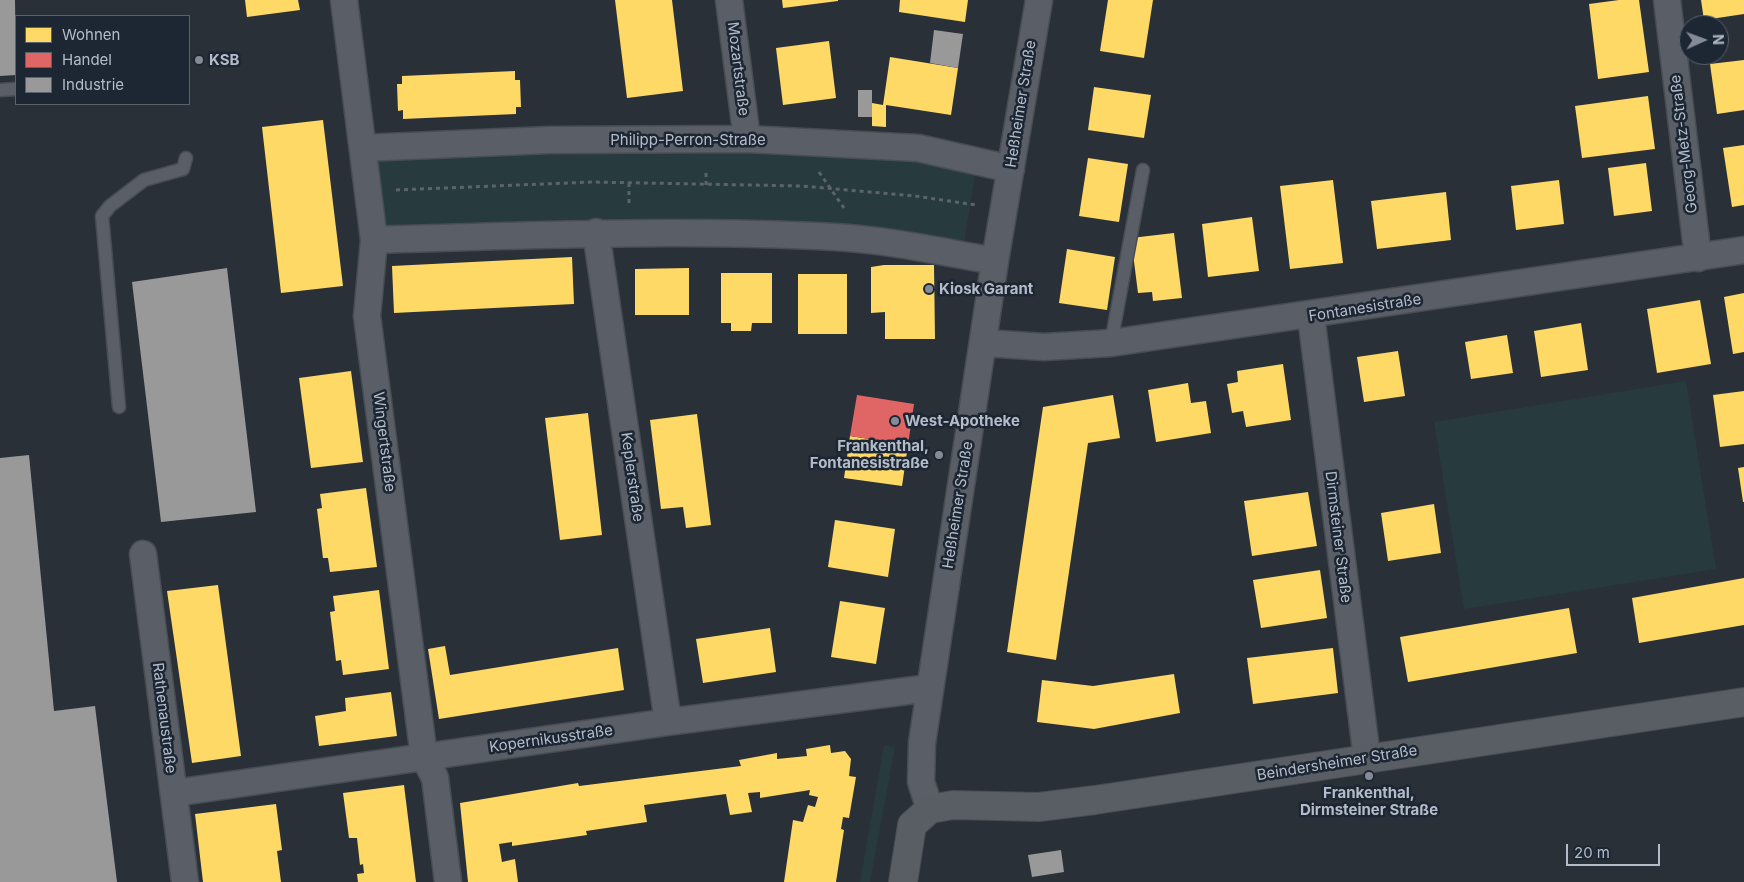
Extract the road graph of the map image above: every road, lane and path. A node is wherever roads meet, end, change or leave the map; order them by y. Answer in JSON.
{"nodes":[{"id":1,"x":344,"y":0,"type":"edge"},
{"id":2,"x":730,"y":0,"type":"edge"},
{"id":3,"x":1039,"y":0,"type":"edge"},
{"id":4,"x":1667,"y":0,"type":"edge"},
{"id":5,"x":15,"y":89,"type":"edge"},
{"id":6,"x":0,"y":90,"type":"edge"},
{"id":7,"x":747,"y":139,"type":"junction"},
{"id":8,"x":800,"y":142,"type":"junction"},
{"id":9,"x":363,"y":148,"type":"junction"},
{"id":10,"x":186,"y":158,"type":"dead end"},
{"id":11,"x":1010,"y":169,"type":"junction"},
{"id":12,"x":1143,"y":170,"type":"dead end"},
{"id":13,"x":830,"y":188,"type":"junction"},
{"id":14,"x":368,"y":191,"type":"junction"},
{"id":15,"x":1004,"y":208,"type":"junction"},
{"id":16,"x":596,"y":232,"type":"junction"},
{"id":17,"x":374,"y":240,"type":"junction"},
{"id":18,"x":869,"y":242,"type":"junction"},
{"id":19,"x":1744,"y":250,"type":"edge"},
{"id":20,"x":1698,"y":258,"type":"junction"},
{"id":21,"x":996,"y":261,"type":"junction"},
{"id":22,"x":1311,"y":316,"type":"junction"},
{"id":23,"x":984,"y":343,"type":"junction"},
{"id":24,"x":1112,"y":344,"type":"junction"},
{"id":25,"x":119,"y":407,"type":"dead end"},
{"id":26,"x":143,"y":554,"type":"dead end"},
{"id":27,"x":930,"y":688,"type":"junction"},
{"id":28,"x":1744,"y":702,"type":"edge"},
{"id":29,"x":668,"y":722,"type":"junction"},
{"id":30,"x":424,"y":757,"type":"junction"},
{"id":31,"x":1367,"y":758,"type":"junction"},
{"id":32,"x":174,"y":793,"type":"junction"},
{"id":33,"x":930,"y":809,"type":"junction"},
{"id":34,"x":185,"y":882,"type":"edge"},
{"id":35,"x":448,"y":882,"type":"edge"},
{"id":36,"x":903,"y":882,"type":"edge"}],
"edges":[{"from":1,"to":9,"type":"street","name":"Wingertstraße"},
{"from":2,"to":7,"type":"street","name":"Mozartstraße"},
{"from":3,"to":11,"type":"street","name":"Heßheimer Straße"},
{"from":4,"to":20,"type":"street","name":"Georg-Metz-Straße"},
{"from":5,"to":6,"type":"lane"},
{"from":7,"to":8,"type":"street","name":"Philipp-Perron-Straße"},
{"from":7,"to":9,"type":"street","name":"Philipp-Perron-Straße"},
{"from":8,"to":11,"type":"street","name":"Philipp-Perron-Straße"},
{"from":8,"to":13,"type":"path"},
{"from":9,"to":14,"type":"street","name":"Wingertstraße"},
{"from":10,"to":25,"type":"lane"},
{"from":11,"to":15,"type":"street","name":"Heßheimer Straße"},
{"from":12,"to":24,"type":"lane"},
{"from":13,"to":14,"type":"path"},
{"from":13,"to":15,"type":"path"},
{"from":13,"to":18,"type":"path"},
{"from":14,"to":17,"type":"street","name":"Wingertstraße"},
{"from":15,"to":21,"type":"street","name":"Heßheimer Straße"},
{"from":16,"to":17,"type":"street"},
{"from":16,"to":18,"type":"street"},
{"from":16,"to":29,"type":"street","name":"Keplerstraße"},
{"from":17,"to":30,"type":"street","name":"Wingertstraße"},
{"from":18,"to":21,"type":"street"},
{"from":19,"to":20,"type":"street","name":"Fontanesistraße"},
{"from":20,"to":22,"type":"street","name":"Fontanesistraße"},
{"from":21,"to":23,"type":"street","name":"Heßheimer Straße"},
{"from":22,"to":24,"type":"street","name":"Fontanesistraße"},
{"from":22,"to":31,"type":"street","name":"Dirmsteiner Straße"},
{"from":23,"to":24,"type":"street","name":"Fontanesistraße"},
{"from":23,"to":27,"type":"street","name":"Heßheimer Straße"},
{"from":26,"to":32,"type":"street","name":"Rathenaustraße"},
{"from":27,"to":29,"type":"street","name":"Kopernikusstraße"},
{"from":27,"to":33,"type":"street","name":"Heßheimer Straße"},
{"from":28,"to":31,"type":"street","name":"Beindersheimer Straße"},
{"from":29,"to":30,"type":"street","name":"Kopernikusstraße"},
{"from":30,"to":32,"type":"street","name":"Kopernikusstraße"},
{"from":30,"to":35,"type":"street","name":"Wingertstraße"},
{"from":31,"to":33,"type":"street","name":"Beindersheimer Straße"},
{"from":32,"to":34,"type":"street","name":"Rathenaustraße"},
{"from":33,"to":36,"type":"street"}]}
